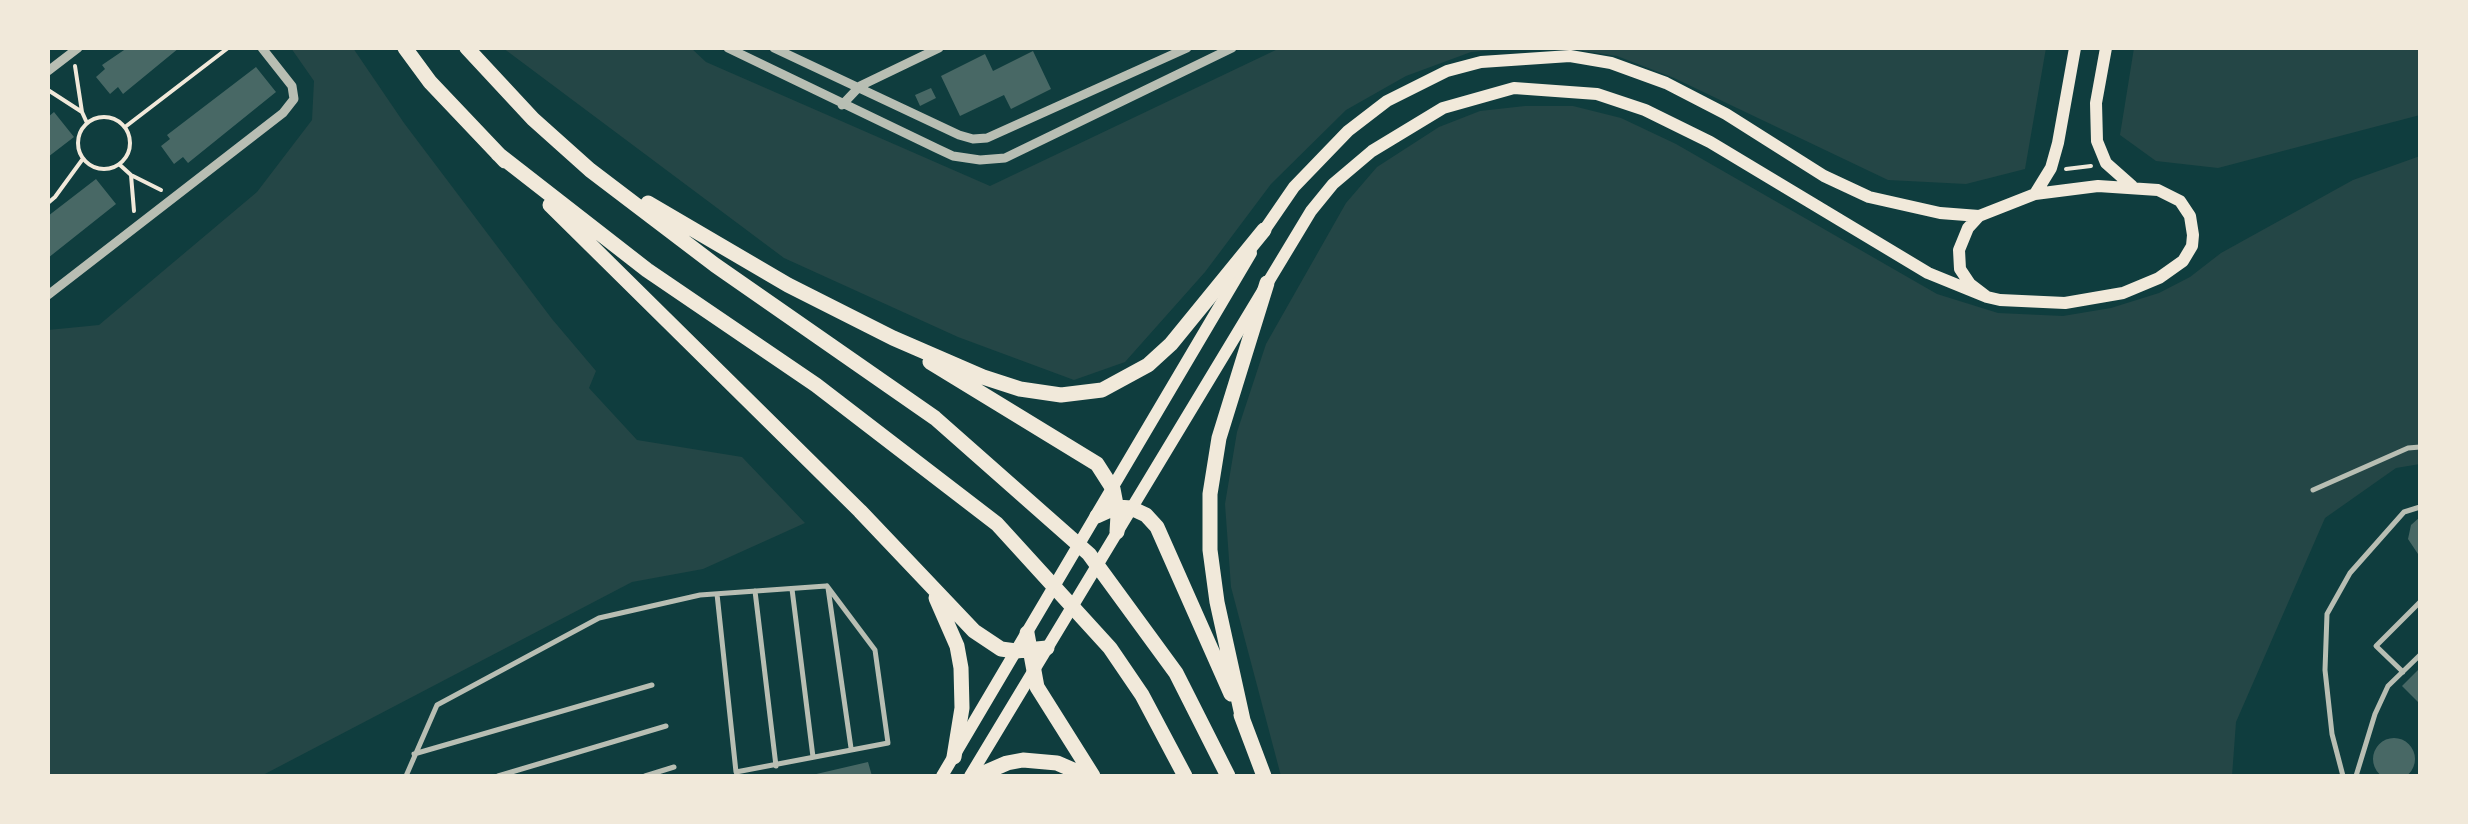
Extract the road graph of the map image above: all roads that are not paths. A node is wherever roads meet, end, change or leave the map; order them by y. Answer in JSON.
{"nodes":[{"id":1,"x":262,"y":48,"type":"edge"},
{"id":2,"x":406,"y":48,"type":"edge"},
{"id":3,"x":466,"y":48,"type":"edge"},
{"id":4,"x":728,"y":48,"type":"edge"},
{"id":5,"x":774,"y":48,"type":"edge"},
{"id":6,"x":939,"y":48,"type":"edge"},
{"id":7,"x":1188,"y":48,"type":"edge"},
{"id":8,"x":1232,"y":48,"type":"edge"},
{"id":9,"x":2075,"y":48,"type":"edge"},
{"id":10,"x":2106,"y":48,"type":"edge"},
{"id":11,"x":76,"y":49,"type":"edge"},
{"id":12,"x":1198,"y":64,"type":"junction"},
{"id":13,"x":48,"y":71,"type":"edge"},
{"id":14,"x":860,"y":86,"type":"junction"},
{"id":15,"x":842,"y":105,"type":"junction"},
{"id":16,"x":498,"y":154,"type":"junction"},
{"id":17,"x":590,"y":170,"type":"junction"},
{"id":18,"x":2132,"y":186,"type":"junction"},
{"id":19,"x":2035,"y":194,"type":"junction"},
{"id":20,"x":1979,"y":216,"type":"junction"},
{"id":21,"x":1264,"y":230,"type":"junction"},
{"id":22,"x":1267,"y":283,"type":"junction"},
{"id":23,"x":48,"y":295,"type":"edge"},
{"id":24,"x":1987,"y":297,"type":"junction"},
{"id":25,"x":893,"y":338,"type":"junction"},
{"id":26,"x":2420,"y":447,"type":"edge"},
{"id":27,"x":1113,"y":489,"type":"junction"},
{"id":28,"x":2313,"y":490,"type":"dead end"},
{"id":29,"x":2420,"y":507,"type":"edge"},
{"id":30,"x":1124,"y":508,"type":"junction"},
{"id":31,"x":1097,"y":516,"type":"junction"},
{"id":32,"x":1117,"y":532,"type":"joint"},
{"id":33,"x":920,"y":574,"type":"junction"},
{"id":34,"x":828,"y":586,"type":"junction"},
{"id":35,"x":792,"y":588,"type":"junction"},
{"id":36,"x":755,"y":592,"type":"junction"},
{"id":37,"x":716,"y":594,"type":"junction"},
{"id":38,"x":2420,"y":602,"type":"edge"},
{"id":39,"x":1028,"y":633,"type":"joint"},
{"id":40,"x":1047,"y":648,"type":"junction"},
{"id":41,"x":1023,"y":651,"type":"junction"},
{"id":42,"x":2420,"y":655,"type":"edge"},
{"id":43,"x":1033,"y":672,"type":"junction"},
{"id":44,"x":2403,"y":672,"type":"junction"},
{"id":45,"x":652,"y":685,"type":"dead end"},
{"id":46,"x":1243,"y":720,"type":"junction"},
{"id":47,"x":666,"y":726,"type":"dead end"},
{"id":48,"x":851,"y":748,"type":"junction"},
{"id":49,"x":414,"y":754,"type":"junction"},
{"id":50,"x":954,"y":757,"type":"junction"},
{"id":51,"x":814,"y":758,"type":"junction"},
{"id":52,"x":776,"y":766,"type":"junction"},
{"id":53,"x":674,"y":768,"type":"dead end"},
{"id":54,"x":406,"y":776,"type":"edge"},
{"id":55,"x":498,"y":776,"type":"edge"},
{"id":56,"x":645,"y":776,"type":"edge"},
{"id":57,"x":942,"y":776,"type":"edge"},
{"id":58,"x":973,"y":776,"type":"edge"},
{"id":59,"x":1090,"y":776,"type":"edge"},
{"id":60,"x":1185,"y":776,"type":"edge"},
{"id":61,"x":1228,"y":776,"type":"edge"},
{"id":62,"x":1264,"y":776,"type":"edge"},
{"id":63,"x":2342,"y":776,"type":"edge"},
{"id":64,"x":2356,"y":776,"type":"edge"}],
"edges":[{"from":1,"to":23,"type":"street"},
{"from":2,"to":16,"type":"highway"},
{"from":3,"to":17,"type":"highway"},
{"from":4,"to":15,"type":"street"},
{"from":5,"to":14,"type":"street"},
{"from":6,"to":14,"type":"street"},
{"from":7,"to":12,"type":"street"},
{"from":7,"to":14,"type":"street"},
{"from":8,"to":12,"type":"street"},
{"from":9,"to":19,"type":"main road"},
{"from":10,"to":18,"type":"main road"},
{"from":11,"to":13,"type":"street"},
{"from":12,"to":15,"type":"street"},
{"from":14,"to":15,"type":"street"},
{"from":16,"to":33,"type":"highway"},
{"from":16,"to":60,"type":"highway"},
{"from":17,"to":25,"type":"highway"},
{"from":17,"to":61,"type":"highway"},
{"from":18,"to":19,"type":"main road"},
{"from":18,"to":24,"type":"main road"},
{"from":19,"to":20,"type":"main road"},
{"from":20,"to":21,"type":"main road"},
{"from":20,"to":24,"type":"main road"},
{"from":21,"to":25,"type":"highway"},
{"from":21,"to":27,"type":"main road"},
{"from":22,"to":24,"type":"main road"},
{"from":22,"to":30,"type":"main road"},
{"from":22,"to":46,"type":"highway"},
{"from":25,"to":27,"type":"highway"},
{"from":26,"to":28,"type":"lane"},
{"from":27,"to":30,"type":"highway"},
{"from":27,"to":31,"type":"main road"},
{"from":29,"to":63,"type":"lane"},
{"from":30,"to":31,"type":"highway"},
{"from":30,"to":32,"type":"highway"},
{"from":30,"to":46,"type":"highway"},
{"from":31,"to":39,"type":"main road"},
{"from":32,"to":40,"type":"main road"},
{"from":33,"to":41,"type":"highway"},
{"from":33,"to":50,"type":"highway"},
{"from":34,"to":35,"type":"lane"},
{"from":34,"to":48,"type":"lane"},
{"from":34,"to":48,"type":"lane"},
{"from":35,"to":36,"type":"lane"},
{"from":35,"to":51,"type":"lane"},
{"from":36,"to":37,"type":"lane"},
{"from":36,"to":52,"type":"lane"},
{"from":37,"to":49,"type":"lane"},
{"from":37,"to":52,"type":"lane"},
{"from":38,"to":44,"type":"lane"},
{"from":39,"to":41,"type":"highway"},
{"from":40,"to":41,"type":"highway"},
{"from":40,"to":43,"type":"main road"},
{"from":41,"to":43,"type":"highway"},
{"from":41,"to":50,"type":"main road"},
{"from":42,"to":44,"type":"lane"},
{"from":43,"to":58,"type":"main road"},
{"from":43,"to":59,"type":"highway"},
{"from":44,"to":64,"type":"lane"},
{"from":45,"to":49,"type":"lane"},
{"from":46,"to":62,"type":"highway"},
{"from":47,"to":55,"type":"lane"},
{"from":48,"to":51,"type":"lane"},
{"from":49,"to":54,"type":"lane"},
{"from":50,"to":57,"type":"main road"},
{"from":51,"to":52,"type":"lane"},
{"from":53,"to":56,"type":"lane"},
{"from":58,"to":59,"type":"highway"}]}
